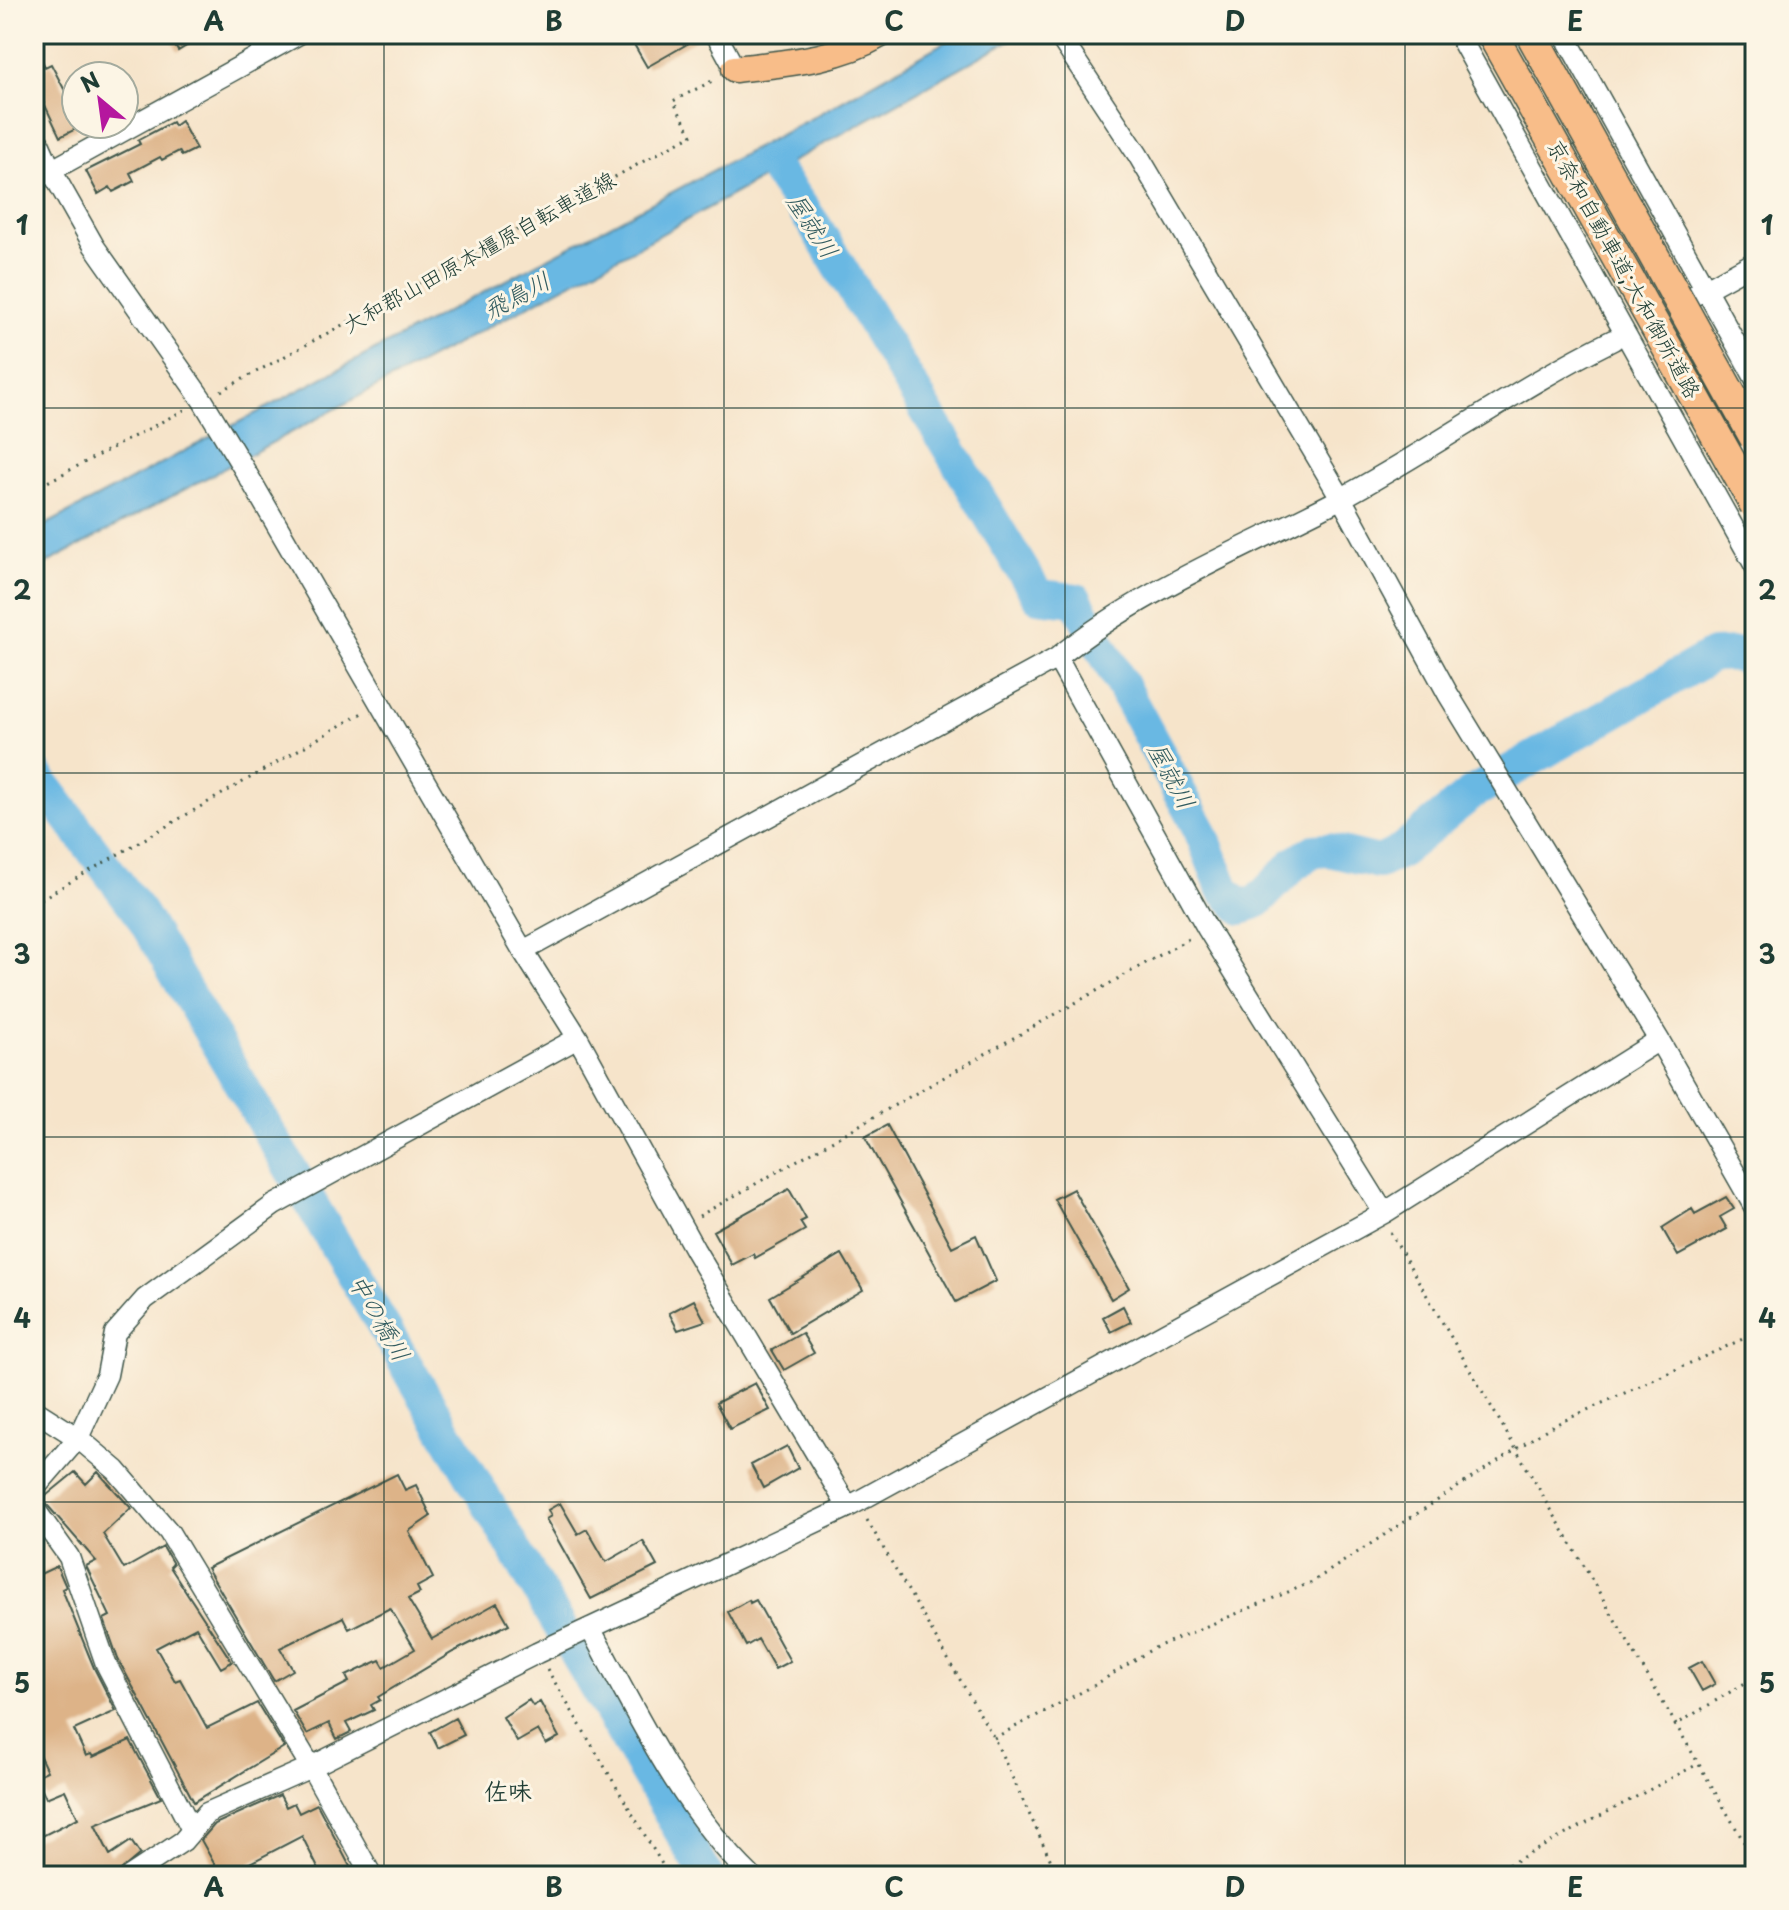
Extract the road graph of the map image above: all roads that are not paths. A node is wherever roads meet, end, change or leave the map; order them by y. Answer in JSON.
{"nodes":[{"id":1,"x":299,"y":34,"type":"edge"},
{"id":2,"x":716,"y":34,"type":"edge"},
{"id":3,"x":881,"y":34,"type":"edge"},
{"id":4,"x":1458,"y":34,"type":"edge"},
{"id":5,"x":1492,"y":34,"type":"edge"},
{"id":6,"x":1531,"y":34,"type":"edge"},
{"id":7,"x":1564,"y":34,"type":"edge"},
{"id":8,"x":1067,"y":38,"type":"edge"},
{"id":9,"x":735,"y":69,"type":"joint"},
{"id":10,"x":34,"y":132,"type":"edge"},
{"id":11,"x":42,"y":175,"type":"edge"},
{"id":12,"x":1755,"y":262,"type":"edge"},
{"id":13,"x":1706,"y":289,"type":"junction"},
{"id":14,"x":1619,"y":337,"type":"junction"},
{"id":15,"x":1755,"y":378,"type":"edge"},
{"id":16,"x":1755,"y":438,"type":"edge"},
{"id":17,"x":1341,"y":498,"type":"junction"},
{"id":18,"x":1755,"y":505,"type":"edge"},
{"id":19,"x":1755,"y":566,"type":"edge"},
{"id":20,"x":1057,"y":658,"type":"junction"},
{"id":21,"x":523,"y":951,"type":"junction"},
{"id":22,"x":578,"y":1038,"type":"junction"},
{"id":23,"x":1659,"y":1040,"type":"junction"},
{"id":24,"x":1755,"y":1208,"type":"edge"},
{"id":25,"x":1382,"y":1214,"type":"junction"},
{"id":26,"x":34,"y":1410,"type":"edge"},
{"id":27,"x":78,"y":1438,"type":"junction"},
{"id":28,"x":34,"y":1489,"type":"edge"},
{"id":29,"x":852,"y":1505,"type":"junction"},
{"id":30,"x":34,"y":1508,"type":"edge"},
{"id":31,"x":590,"y":1628,"type":"junction"},
{"id":32,"x":311,"y":1767,"type":"junction"},
{"id":33,"x":191,"y":1828,"type":"junction"},
{"id":34,"x":130,"y":1876,"type":"edge"},
{"id":35,"x":372,"y":1876,"type":"edge"},
{"id":36,"x":751,"y":1876,"type":"edge"}],
"edges":[{"from":1,"to":11,"type":"street"},
{"from":2,"to":9,"type":"street"},
{"from":3,"to":9,"type":"main road"},
{"from":4,"to":14,"type":"street"},
{"from":5,"to":18,"type":"highway","name":"京奈和自動車道;大和御所道路","bridge":true},
{"from":6,"to":16,"type":"highway","name":"京奈和自動車道;大和御所道路","bridge":true},
{"from":7,"to":13,"type":"street"},
{"from":8,"to":17,"type":"street"},
{"from":10,"to":11,"type":"street"},
{"from":11,"to":21,"type":"street"},
{"from":12,"to":13,"type":"street"},
{"from":13,"to":14,"type":"street"},
{"from":13,"to":15,"type":"street"},
{"from":14,"to":17,"type":"street"},
{"from":14,"to":19,"type":"street"},
{"from":17,"to":20,"type":"street"},
{"from":17,"to":23,"type":"street"},
{"from":20,"to":21,"type":"street"},
{"from":20,"to":25,"type":"street"},
{"from":21,"to":22,"type":"street"},
{"from":22,"to":27,"type":"street"},
{"from":22,"to":29,"type":"street"},
{"from":23,"to":24,"type":"street"},
{"from":23,"to":25,"type":"street"},
{"from":25,"to":29,"type":"street"},
{"from":26,"to":27,"type":"street"},
{"from":27,"to":28,"type":"street"},
{"from":27,"to":32,"type":"street"},
{"from":29,"to":31,"type":"street"},
{"from":30,"to":33,"type":"street"},
{"from":31,"to":32,"type":"street"},
{"from":31,"to":36,"type":"street"},
{"from":32,"to":33,"type":"street"},
{"from":32,"to":35,"type":"street"},
{"from":33,"to":34,"type":"street"}]}
